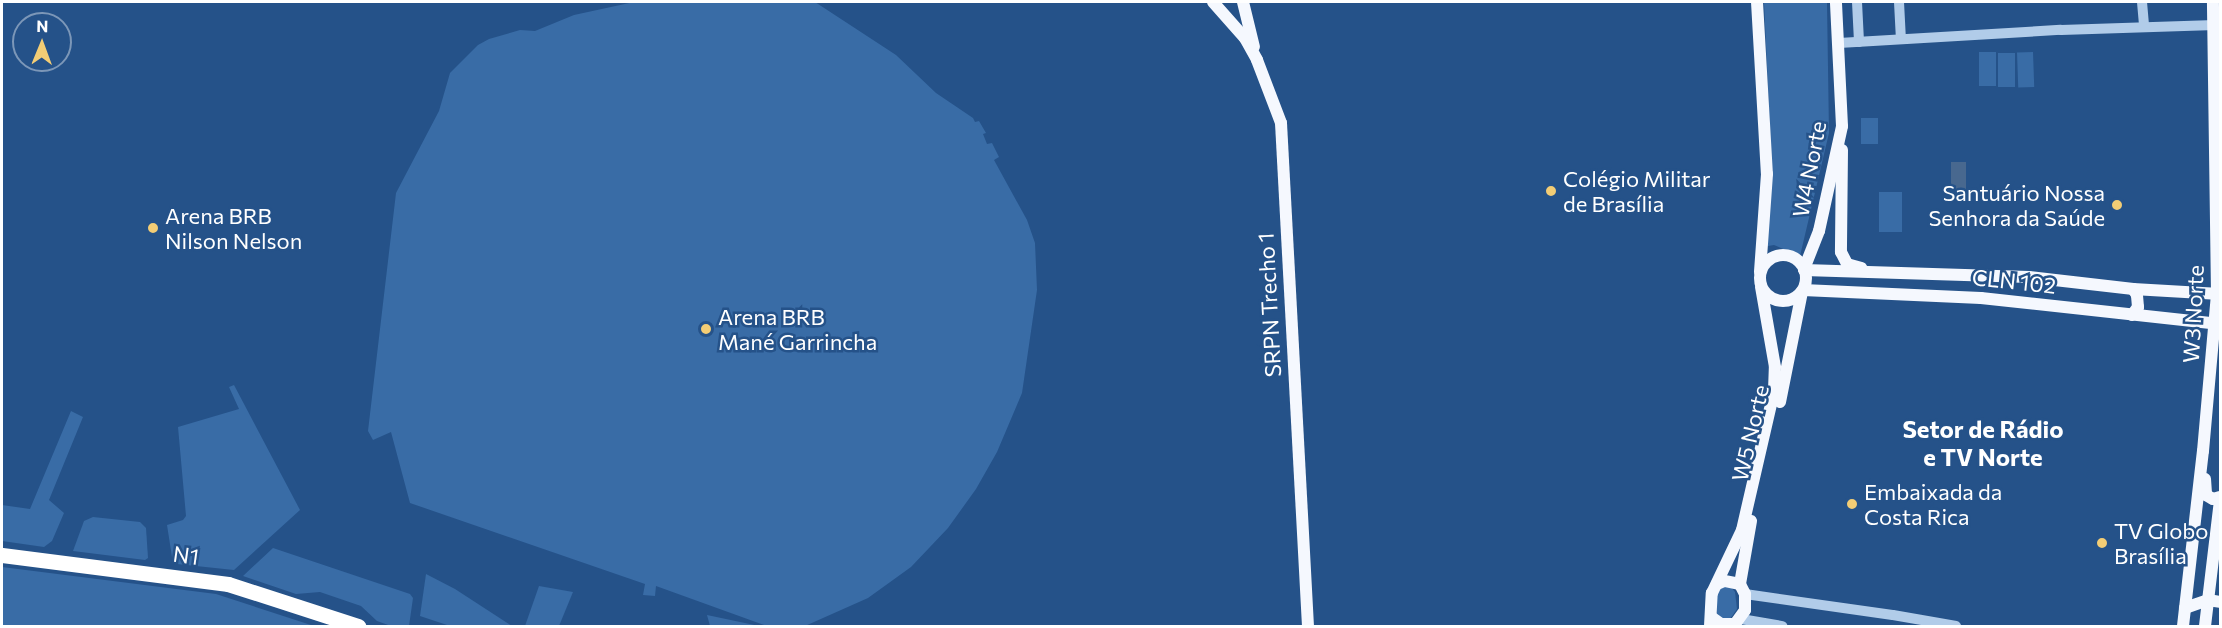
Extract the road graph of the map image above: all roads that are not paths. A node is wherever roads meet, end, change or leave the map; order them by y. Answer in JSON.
{"nodes":[{"id":1,"x":1213,"y":2,"type":"edge"},
{"id":2,"x":1243,"y":2,"type":"edge"},
{"id":3,"x":1757,"y":2,"type":"edge"},
{"id":4,"x":1836,"y":2,"type":"edge"},
{"id":5,"x":1857,"y":2,"type":"edge"},
{"id":6,"x":1899,"y":2,"type":"edge"},
{"id":7,"x":2142,"y":2,"type":"edge"},
{"id":8,"x":2213,"y":2,"type":"edge"},
{"id":9,"x":2217,"y":24,"type":"edge"},
{"id":10,"x":2144,"y":27,"type":"junction"},
{"id":11,"x":1901,"y":39,"type":"junction"},
{"id":12,"x":1859,"y":42,"type":"junction"},
{"id":13,"x":1839,"y":43,"type":"junction"},
{"id":14,"x":1257,"y":60,"type":"junction"},
{"id":15,"x":2218,"y":100,"type":"edge"},
{"id":16,"x":1842,"y":126,"type":"junction"},
{"id":17,"x":1804,"y":270,"type":"junction"},
{"id":18,"x":1760,"y":272,"type":"junction"},
{"id":19,"x":1880,"y":272,"type":"junction"},
{"id":20,"x":1909,"y":272,"type":"junction"},
{"id":21,"x":1761,"y":287,"type":"junction"},
{"id":22,"x":2133,"y":289,"type":"junction"},
{"id":23,"x":1802,"y":291,"type":"junction"},
{"id":24,"x":1909,"y":294,"type":"junction"},
{"id":25,"x":2219,"y":294,"type":"edge"},
{"id":26,"x":2133,"y":315,"type":"junction"},
{"id":27,"x":2218,"y":324,"type":"edge"},
{"id":28,"x":2203,"y":451,"type":"junction"},
{"id":29,"x":2220,"y":499,"type":"edge"},
{"id":30,"x":2196,"y":511,"type":"junction"},
{"id":31,"x":2217,"y":519,"type":"junction"},
{"id":32,"x":2,"y":555,"type":"edge"},
{"id":33,"x":1717,"y":584,"type":"junction"},
{"id":34,"x":1743,"y":589,"type":"junction"},
{"id":35,"x":2214,"y":601,"type":"edge"},
{"id":36,"x":2185,"y":608,"type":"junction"},
{"id":37,"x":1710,"y":622,"type":"edge"},
{"id":38,"x":1737,"y":623,"type":"edge"},
{"id":39,"x":1953,"y":626,"type":"edge"},
{"id":40,"x":358,"y":627,"type":"edge"},
{"id":41,"x":1308,"y":627,"type":"edge"},
{"id":42,"x":1782,"y":627,"type":"edge"},
{"id":43,"x":2183,"y":627,"type":"edge"},
{"id":44,"x":2205,"y":627,"type":"edge"}],
"edges":[{"from":1,"to":14,"type":"main road","name":"SRPN Trecho 1"},
{"from":2,"to":14,"type":"main road"},
{"from":3,"to":18,"type":"main road"},
{"from":4,"to":13,"type":"main road","name":"W4 Norte"},
{"from":5,"to":12,"type":"street"},
{"from":6,"to":11,"type":"street"},
{"from":7,"to":10,"type":"street"},
{"from":8,"to":9,"type":"main road","name":"W3 Norte"},
{"from":9,"to":10,"type":"street"},
{"from":9,"to":15,"type":"main road","name":"W3 Norte"},
{"from":10,"to":11,"type":"street"},
{"from":11,"to":12,"type":"street"},
{"from":12,"to":13,"type":"street"},
{"from":13,"to":16,"type":"main road","name":"W4 Norte"},
{"from":14,"to":41,"type":"main road","name":"SRPN Trecho 1"},
{"from":15,"to":25,"type":"main road","name":"W3 Norte"},
{"from":16,"to":17,"type":"main road","name":"W4 Norte"},
{"from":16,"to":19,"type":"main road"},
{"from":17,"to":18,"type":"main road"},
{"from":17,"to":19,"type":"main road","name":"CLN 102"},
{"from":17,"to":23,"type":"main road"},
{"from":18,"to":21,"type":"main road"},
{"from":19,"to":20,"type":"main road","name":"CLN 102"},
{"from":20,"to":22,"type":"main road","name":"CLN 102"},
{"from":20,"to":24,"type":"main road"},
{"from":21,"to":23,"type":"main road"},
{"from":21,"to":33,"type":"main road"},
{"from":22,"to":25,"type":"main road","name":"CLN 102"},
{"from":22,"to":26,"type":"main road"},
{"from":23,"to":24,"type":"main road","name":"CLN 102"},
{"from":23,"to":34,"type":"main road","name":"W5 Norte"},
{"from":24,"to":26,"type":"main road","name":"CLN 102"},
{"from":25,"to":27,"type":"main road","name":"W3 Norte"},
{"from":26,"to":27,"type":"main road","name":"CLN 102"},
{"from":27,"to":28,"type":"main road","name":"W3 Norte"},
{"from":28,"to":29,"type":"main road"},
{"from":28,"to":30,"type":"main road","name":"W3 Norte"},
{"from":29,"to":31,"type":"main road"},
{"from":30,"to":31,"type":"main road"},
{"from":30,"to":36,"type":"main road","name":"W3 Norte"},
{"from":31,"to":35,"type":"main road"},
{"from":32,"to":40,"type":"highway","name":"N1"},
{"from":33,"to":34,"type":"main road"},
{"from":33,"to":37,"type":"main road"},
{"from":34,"to":38,"type":"main road"},
{"from":34,"to":39,"type":"street"},
{"from":35,"to":36,"type":"main road"},
{"from":35,"to":44,"type":"main road"},
{"from":36,"to":43,"type":"main road","name":"W3 Norte"},
{"from":37,"to":38,"type":"main road"},
{"from":38,"to":42,"type":"street"}]}
